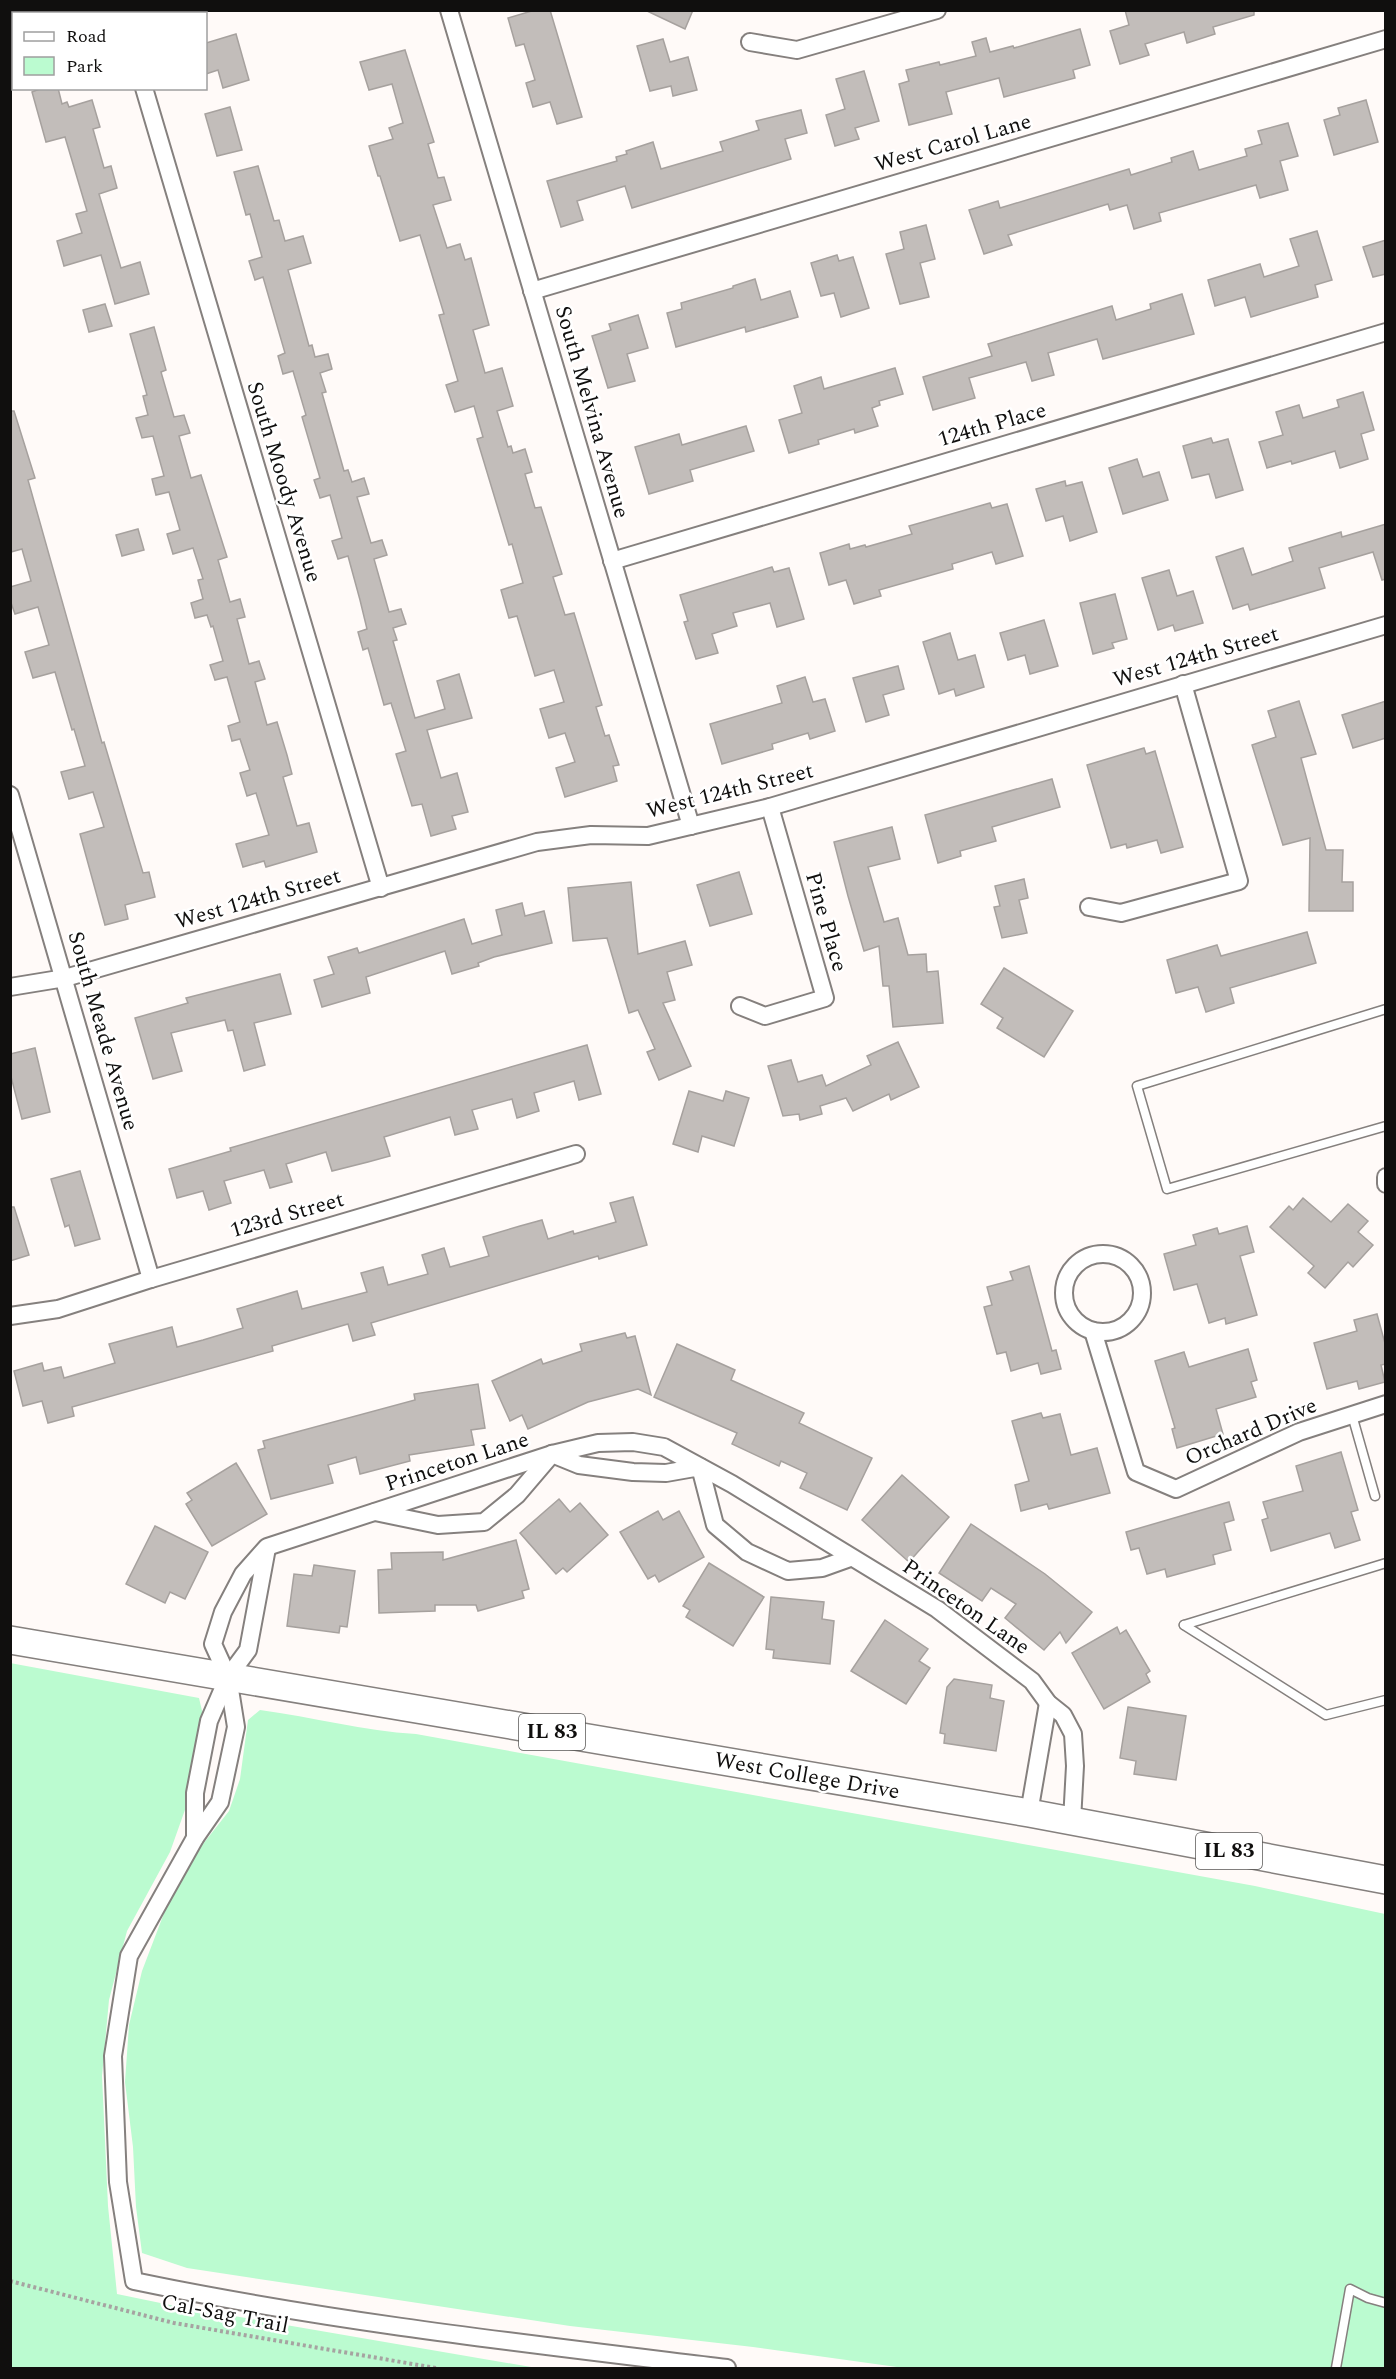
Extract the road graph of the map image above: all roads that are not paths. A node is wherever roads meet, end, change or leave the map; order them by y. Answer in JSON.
{"nodes":[{"id":1,"x":449,"y":10,"type":"edge"},
{"id":2,"x":937,"y":10,"type":"edge"},
{"id":3,"x":1386,"y":39,"type":"edge"},
{"id":4,"x":750,"y":42,"type":"dead end"},
{"id":5,"x":145,"y":90,"type":"edge"},
{"id":6,"x":532,"y":291,"type":"junction"},
{"id":7,"x":1386,"y":332,"type":"edge"},
{"id":8,"x":612,"y":561,"type":"junction"},
{"id":9,"x":1386,"y":625,"type":"edge"},
{"id":10,"x":1182,"y":684,"type":"junction"},
{"id":11,"x":10,"y":795,"type":"edge"},
{"id":12,"x":770,"y":807,"type":"junction"},
{"id":13,"x":692,"y":826,"type":"junction"},
{"id":14,"x":381,"y":888,"type":"junction"},
{"id":15,"x":1089,"y":907,"type":"dead end"},
{"id":16,"x":65,"y":978,"type":"junction"},
{"id":17,"x":10,"y":987,"type":"edge"},
{"id":18,"x":740,"y":1006,"type":"dead end"},
{"id":19,"x":1386,"y":1008,"type":"edge"},
{"id":20,"x":1386,"y":1126,"type":"edge"},
{"id":21,"x":576,"y":1154,"type":"dead end"},
{"id":22,"x":151,"y":1279,"type":"junction"},
{"id":23,"x":10,"y":1316,"type":"edge"},
{"id":24,"x":1093,"y":1331,"type":"junction"},
{"id":25,"x":1386,"y":1404,"type":"edge"},
{"id":26,"x":1352,"y":1415,"type":"junction"},
{"id":27,"x":552,"y":1454,"type":"junction"},
{"id":28,"x":700,"y":1467,"type":"junction"},
{"id":29,"x":1375,"y":1496,"type":"dead end"},
{"id":30,"x":375,"y":1512,"type":"junction"},
{"id":31,"x":267,"y":1547,"type":"junction"},
{"id":32,"x":850,"y":1558,"type":"junction"},
{"id":33,"x":1386,"y":1563,"type":"edge"},
{"id":34,"x":10,"y":1640,"type":"edge"},
{"id":35,"x":228,"y":1677,"type":"junction"},
{"id":36,"x":1386,"y":1700,"type":"edge"},
{"id":37,"x":1048,"y":1702,"type":"junction"},
{"id":38,"x":1029,"y":1813,"type":"junction"},
{"id":39,"x":1072,"y":1821,"type":"junction"},
{"id":40,"x":195,"y":1838,"type":"junction"},
{"id":41,"x":1386,"y":1880,"type":"edge"},
{"id":42,"x":1386,"y":2303,"type":"edge"},
{"id":43,"x":728,"y":2368,"type":"edge"},
{"id":44,"x":1336,"y":2368,"type":"edge"}],
"edges":[{"from":1,"to":6,"type":"street","name":"South Melvina Avenue"},
{"from":2,"to":4,"type":"street"},
{"from":3,"to":6,"type":"street","name":"West Carol Lane"},
{"from":5,"to":14,"type":"street","name":"South Moody Avenue"},
{"from":6,"to":8,"type":"street","name":"South Melvina Avenue"},
{"from":7,"to":8,"type":"street","name":"124th Place"},
{"from":8,"to":13,"type":"street","name":"South Melvina Avenue"},
{"from":9,"to":10,"type":"street","name":"West 124th Street"},
{"from":10,"to":12,"type":"street","name":"West 124th Street"},
{"from":10,"to":15,"type":"street"},
{"from":11,"to":16,"type":"street","name":"South Meade Avenue"},
{"from":12,"to":13,"type":"street","name":"West 124th Street"},
{"from":12,"to":18,"type":"street","name":"Pine Place"},
{"from":13,"to":14,"type":"street","name":"West 124th Street"},
{"from":14,"to":16,"type":"street","name":"West 124th Street"},
{"from":16,"to":17,"type":"street","name":"West 124th Street"},
{"from":16,"to":22,"type":"street","name":"South Meade Avenue"},
{"from":19,"to":20,"type":"lane"},
{"from":21,"to":22,"type":"street","name":"123rd Street"},
{"from":22,"to":23,"type":"street","name":"123rd Street"},
{"from":24,"to":24,"type":"street"},
{"from":24,"to":26,"type":"street","name":"Orchard Drive"},
{"from":25,"to":26,"type":"street","name":"Orchard Drive"},
{"from":26,"to":29,"type":"lane"},
{"from":27,"to":28,"type":"street","name":"Princeton Lane"},
{"from":27,"to":28,"type":"street","name":"Princeton Lane"},
{"from":27,"to":30,"type":"street","name":"Princeton Lane"},
{"from":27,"to":30,"type":"street","name":"Princeton Lane"},
{"from":28,"to":32,"type":"street","name":"Princeton Lane"},
{"from":28,"to":32,"type":"street"},
{"from":30,"to":31,"type":"street","name":"Princeton Lane"},
{"from":31,"to":35,"type":"street"},
{"from":31,"to":35,"type":"street"},
{"from":32,"to":37,"type":"street","name":"Princeton Lane"},
{"from":33,"to":36,"type":"lane"},
{"from":34,"to":35,"type":"main road","number":"IL 83"},
{"from":35,"to":38,"type":"main road","name":"West College Drive","number":"IL 83"},
{"from":35,"to":40,"type":"street"},
{"from":35,"to":40,"type":"street"},
{"from":37,"to":38,"type":"street"},
{"from":37,"to":39,"type":"street","name":"Princeton Lane"},
{"from":38,"to":39,"type":"main road","name":"West College Drive","number":"IL 83"},
{"from":39,"to":41,"type":"main road","name":"West College Drive","number":"IL 83"},
{"from":40,"to":43,"type":"street"},
{"from":42,"to":44,"type":"lane"}]}
